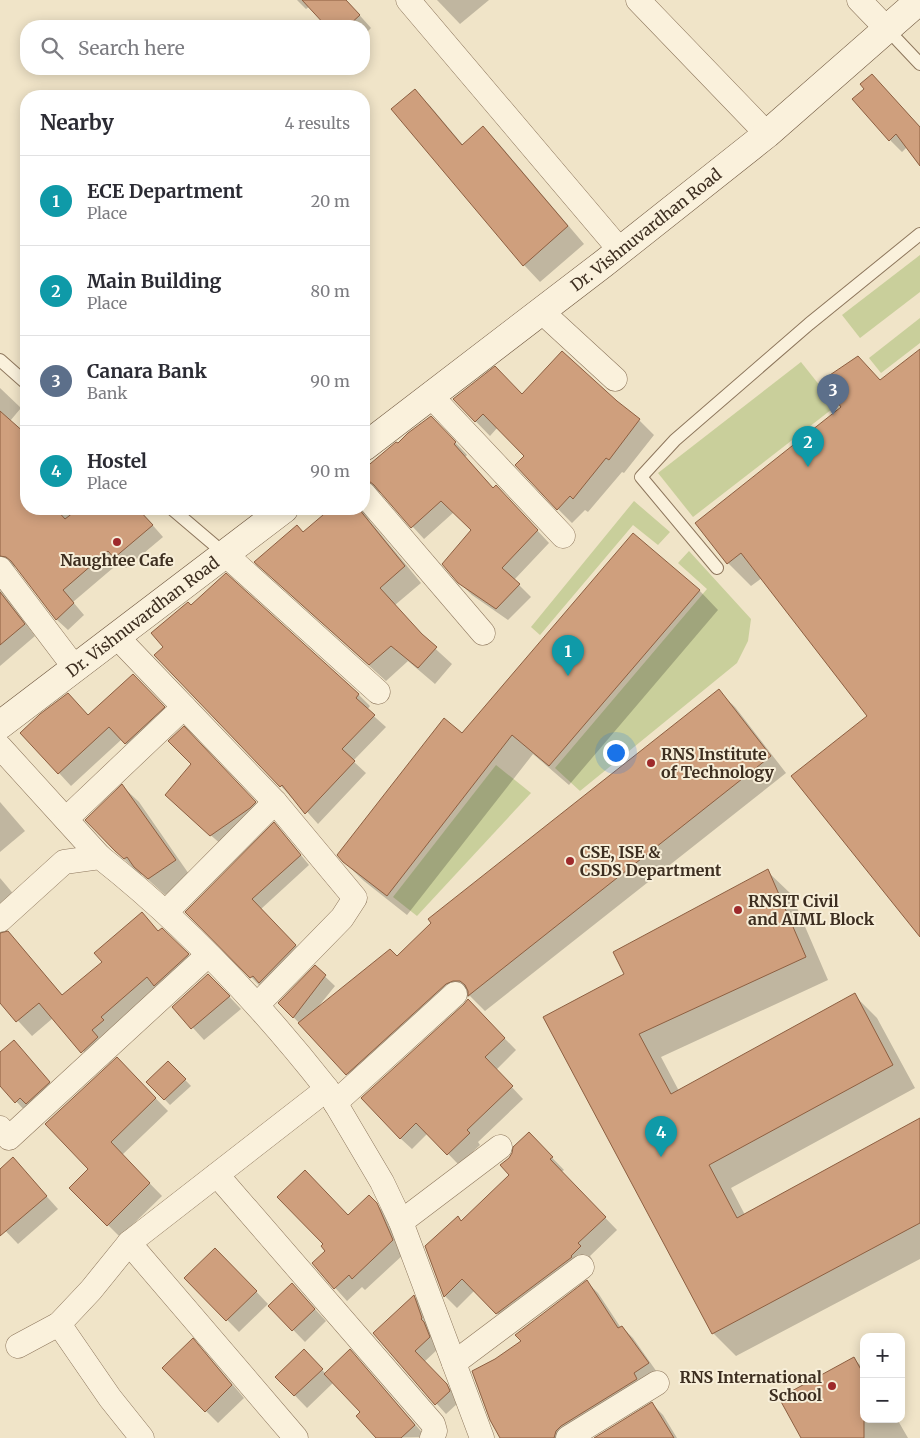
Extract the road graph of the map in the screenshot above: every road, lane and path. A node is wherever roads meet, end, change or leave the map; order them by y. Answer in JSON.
{"nodes":[{"id":1,"x":408,"y":0,"type":"edge"},
{"id":2,"x":638,"y":0,"type":"edge"},
{"id":3,"x":859,"y":0,"type":"edge"},
{"id":4,"x":920,"y":0,"type":"edge"},
{"id":5,"x":887,"y":29,"type":"junction"},
{"id":6,"x":920,"y":64,"type":"edge"},
{"id":7,"x":767,"y":134,"type":"junction"},
{"id":8,"x":920,"y":234,"type":"edge"},
{"id":9,"x":620,"y":250,"type":"junction"},
{"id":10,"x":541,"y":311,"type":"junction"},
{"id":11,"x":0,"y":360,"type":"edge"},
{"id":12,"x":20,"y":378,"type":"edge"},
{"id":13,"x":615,"y":379,"type":"dead end"},
{"id":14,"x":430,"y":396,"type":"junction"},
{"id":15,"x":370,"y":442,"type":"edge"},
{"id":16,"x":370,"y":501,"type":"edge"},
{"id":17,"x":179,"y":515,"type":"edge"},
{"id":18,"x":276,"y":515,"type":"edge"},
{"id":19,"x":563,"y":536,"type":"dead end"},
{"id":20,"x":225,"y":554,"type":"junction"},
{"id":21,"x":717,"y":568,"type":"dead end"},
{"id":22,"x":0,"y":569,"type":"edge"},
{"id":23,"x":482,"y":633,"type":"dead end"},
{"id":24,"x":117,"y":637,"type":"junction"},
{"id":25,"x":75,"y":668,"type":"junction"},
{"id":26,"x":378,"y":692,"type":"dead end"},
{"id":27,"x":184,"y":707,"type":"junction"},
{"id":28,"x":0,"y":725,"type":"edge"},
{"id":29,"x":0,"y":747,"type":"edge"},
{"id":30,"x":275,"y":802,"type":"junction"},
{"id":31,"x":66,"y":819,"type":"junction"},
{"id":32,"x":100,"y":857,"type":"junction"},
{"id":33,"x":166,"y":912,"type":"junction"},
{"id":34,"x":0,"y":920,"type":"edge"},
{"id":35,"x":208,"y":954,"type":"junction"},
{"id":36,"x":455,"y":994,"type":"dead end"},
{"id":37,"x":256,"y":1005,"type":"junction"},
{"id":38,"x":331,"y":1096,"type":"junction"},
{"id":39,"x":0,"y":1128,"type":"edge"},
{"id":40,"x":500,"y":1147,"type":"dead end"},
{"id":41,"x":217,"y":1175,"type":"junction"},
{"id":42,"x":401,"y":1222,"type":"junction"},
{"id":43,"x":129,"y":1243,"type":"junction"},
{"id":44,"x":582,"y":1267,"type":"dead end"},
{"id":45,"x":59,"y":1324,"type":"junction"},
{"id":46,"x":18,"y":1346,"type":"dead end"},
{"id":47,"x":454,"y":1363,"type":"junction"},
{"id":48,"x":657,"y":1383,"type":"dead end"},
{"id":49,"x":142,"y":1438,"type":"edge"},
{"id":50,"x":296,"y":1438,"type":"edge"},
{"id":51,"x":432,"y":1438,"type":"edge"},
{"id":52,"x":482,"y":1438,"type":"edge"},
{"id":53,"x":568,"y":1438,"type":"edge"}],
"edges":[{"from":1,"to":9,"type":"street"},
{"from":2,"to":7,"type":"street"},
{"from":3,"to":5,"type":"street"},
{"from":4,"to":5,"type":"main road","name":"Dr. Vishnuvardhan Road"},
{"from":5,"to":6,"type":"lane"},
{"from":5,"to":7,"type":"main road","name":"Dr. Vishnuvardhan Road"},
{"from":7,"to":9,"type":"main road","name":"Dr. Vishnuvardhan Road"},
{"from":8,"to":21,"type":"lane"},
{"from":9,"to":10,"type":"main road","name":"Dr. Vishnuvardhan Road"},
{"from":10,"to":13,"type":"street"},
{"from":10,"to":14,"type":"main road","name":"Dr. Vishnuvardhan Road"},
{"from":11,"to":12,"type":"lane"},
{"from":14,"to":15,"type":"main road","name":"Dr. Vishnuvardhan Road"},
{"from":14,"to":19,"type":"street"},
{"from":16,"to":23,"type":"street"},
{"from":17,"to":20,"type":"lane"},
{"from":18,"to":20,"type":"main road","name":"Dr. Vishnuvardhan Road"},
{"from":20,"to":24,"type":"main road","name":"Dr. Vishnuvardhan Road"},
{"from":20,"to":26,"type":"street"},
{"from":22,"to":25,"type":"street"},
{"from":24,"to":25,"type":"main road","name":"Dr. Vishnuvardhan Road"},
{"from":24,"to":27,"type":"street"},
{"from":25,"to":28,"type":"main road","name":"Dr. Vishnuvardhan Road"},
{"from":27,"to":30,"type":"street"},
{"from":27,"to":31,"type":"street"},
{"from":29,"to":31,"type":"street"},
{"from":30,"to":33,"type":"street"},
{"from":30,"to":37,"type":"street"},
{"from":31,"to":32,"type":"street"},
{"from":32,"to":33,"type":"street"},
{"from":32,"to":34,"type":"street"},
{"from":33,"to":35,"type":"street"},
{"from":35,"to":37,"type":"street"},
{"from":35,"to":39,"type":"street"},
{"from":36,"to":38,"type":"street"},
{"from":37,"to":38,"type":"street"},
{"from":38,"to":41,"type":"street"},
{"from":38,"to":42,"type":"street"},
{"from":40,"to":42,"type":"street"},
{"from":41,"to":43,"type":"street"},
{"from":41,"to":51,"type":"street"},
{"from":42,"to":47,"type":"street"},
{"from":43,"to":45,"type":"street"},
{"from":43,"to":50,"type":"street"},
{"from":44,"to":47,"type":"street"},
{"from":45,"to":46,"type":"street"},
{"from":45,"to":49,"type":"street"},
{"from":47,"to":52,"type":"street"},
{"from":48,"to":53,"type":"street"}]}
